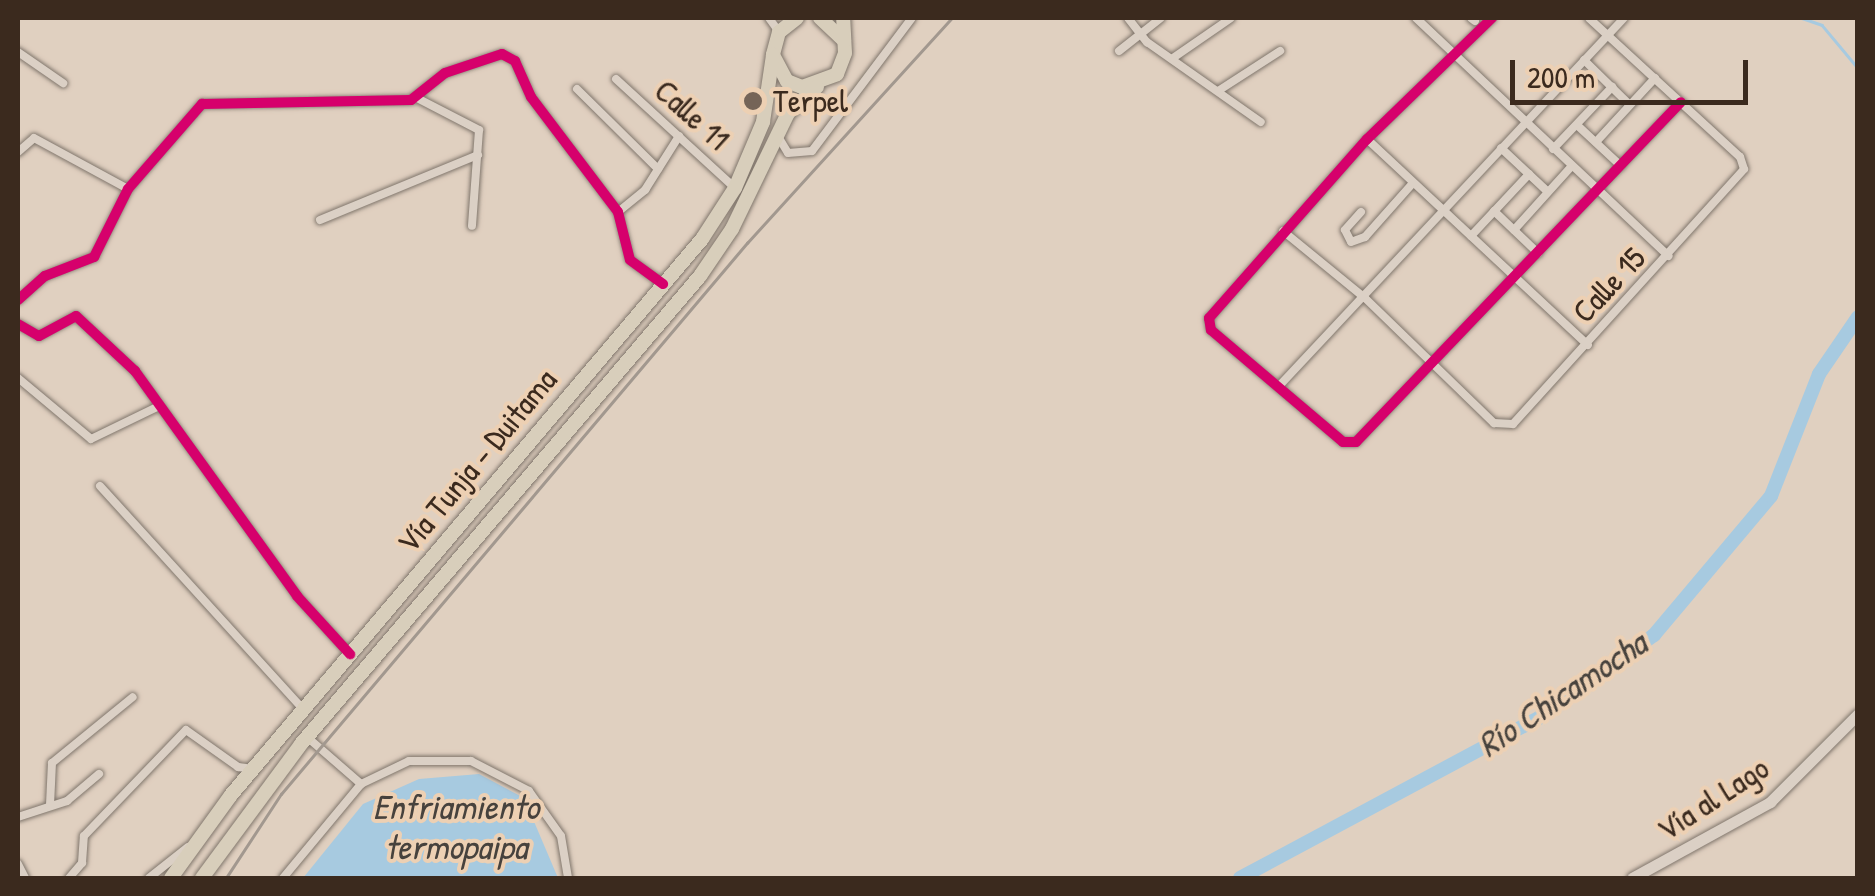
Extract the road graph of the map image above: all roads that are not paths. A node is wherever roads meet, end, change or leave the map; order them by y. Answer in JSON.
{"nodes":[{"id":1,"x":769,"y":18,"type":"edge"},
{"id":2,"x":796,"y":18,"type":"edge"},
{"id":3,"x":820,"y":18,"type":"edge"},
{"id":4,"x":844,"y":18,"type":"edge"},
{"id":5,"x":912,"y":18,"type":"edge"},
{"id":6,"x":1128,"y":18,"type":"edge"},
{"id":7,"x":1161,"y":18,"type":"edge"},
{"id":8,"x":1231,"y":18,"type":"edge"},
{"id":9,"x":1416,"y":18,"type":"edge"},
{"id":10,"x":1492,"y":18,"type":"edge"},
{"id":11,"x":1589,"y":18,"type":"edge"},
{"id":12,"x":1623,"y":18,"type":"edge"},
{"id":13,"x":778,"y":32,"type":"junction"},
{"id":14,"x":1139,"y":34,"type":"junction"},
{"id":15,"x":1608,"y":34,"type":"junction"},
{"id":16,"x":844,"y":41,"type":"junction"},
{"id":17,"x":1119,"y":51,"type":"dead end"},
{"id":18,"x":1280,"y":51,"type":"dead end"},
{"id":19,"x":18,"y":52,"type":"edge"},
{"id":20,"x":773,"y":54,"type":"junction"},
{"id":21,"x":1456,"y":56,"type":"junction"},
{"id":22,"x":1173,"y":58,"type":"junction"},
{"id":23,"x":1584,"y":60,"type":"junction"},
{"id":24,"x":616,"y":78,"type":"dead end"},
{"id":25,"x":1655,"y":78,"type":"junction"},
{"id":26,"x":63,"y":84,"type":"dead end"},
{"id":27,"x":817,"y":87,"type":"junction"},
{"id":28,"x":577,"y":88,"type":"dead end"},
{"id":29,"x":1612,"y":88,"type":"junction"},
{"id":30,"x":1218,"y":90,"type":"junction"},
{"id":31,"x":417,"y":98,"type":"junction"},
{"id":32,"x":1681,"y":102,"type":"junction"},
{"id":33,"x":1630,"y":105,"type":"junction"},
{"id":34,"x":1261,"y":122,"type":"dead end"},
{"id":35,"x":1525,"y":122,"type":"junction"},
{"id":36,"x":1576,"y":125,"type":"junction"},
{"id":37,"x":778,"y":134,"type":"junction"},
{"id":38,"x":679,"y":136,"type":"junction"},
{"id":39,"x":1367,"y":139,"type":"junction"},
{"id":40,"x":1596,"y":142,"type":"junction"},
{"id":41,"x":1502,"y":148,"type":"junction"},
{"id":42,"x":1552,"y":149,"type":"junction"},
{"id":43,"x":18,"y":152,"type":"edge"},
{"id":44,"x":478,"y":155,"type":"junction"},
{"id":45,"x":1620,"y":166,"type":"junction"},
{"id":46,"x":1571,"y":167,"type":"junction"},
{"id":47,"x":658,"y":169,"type":"junction"},
{"id":48,"x":1529,"y":174,"type":"junction"},
{"id":49,"x":1413,"y":183,"type":"junction"},
{"id":50,"x":735,"y":188,"type":"junction"},
{"id":51,"x":128,"y":189,"type":"junction"},
{"id":52,"x":1596,"y":191,"type":"junction"},
{"id":53,"x":1548,"y":192,"type":"junction"},
{"id":54,"x":1443,"y":210,"type":"junction"},
{"id":55,"x":1494,"y":211,"type":"junction"},
{"id":56,"x":618,"y":212,"type":"junction"},
{"id":57,"x":1361,"y":212,"type":"dead end"},
{"id":58,"x":320,"y":220,"type":"dead end"},
{"id":59,"x":472,"y":226,"type":"dead end"},
{"id":60,"x":1514,"y":230,"type":"junction"},
{"id":61,"x":1283,"y":231,"type":"junction"},
{"id":62,"x":1471,"y":236,"type":"junction"},
{"id":63,"x":1538,"y":253,"type":"junction"},
{"id":64,"x":1669,"y":256,"type":"junction"},
{"id":65,"x":1515,"y":277,"type":"junction"},
{"id":66,"x":663,"y":284,"type":"junction"},
{"id":67,"x":1365,"y":298,"type":"junction"},
{"id":68,"x":18,"y":300,"type":"edge"},
{"id":69,"x":18,"y":324,"type":"edge"},
{"id":70,"x":1588,"y":345,"type":"junction"},
{"id":71,"x":1432,"y":364,"type":"junction"},
{"id":72,"x":18,"y":378,"type":"edge"},
{"id":73,"x":1279,"y":386,"type":"junction"},
{"id":74,"x":159,"y":406,"type":"junction"},
{"id":75,"x":100,"y":486,"type":"dead end"},
{"id":76,"x":350,"y":654,"type":"junction"},
{"id":77,"x":133,"y":697,"type":"dead end"},
{"id":78,"x":304,"y":708,"type":"junction"},
{"id":79,"x":1858,"y":714,"type":"edge"},
{"id":80,"x":307,"y":736,"type":"junction"},
{"id":81,"x":254,"y":769,"type":"junction"},
{"id":82,"x":99,"y":774,"type":"dead end"},
{"id":83,"x":361,"y":784,"type":"junction"},
{"id":84,"x":50,"y":805,"type":"junction"},
{"id":85,"x":18,"y":817,"type":"edge"},
{"id":86,"x":198,"y":839,"type":"junction"},
{"id":87,"x":18,"y":864,"type":"edge"},
{"id":88,"x":25,"y":878,"type":"edge"},
{"id":89,"x":69,"y":878,"type":"edge"},
{"id":90,"x":148,"y":878,"type":"edge"},
{"id":91,"x":171,"y":878,"type":"edge"},
{"id":92,"x":202,"y":878,"type":"edge"},
{"id":93,"x":284,"y":878,"type":"edge"},
{"id":94,"x":568,"y":878,"type":"edge"},
{"id":95,"x":1632,"y":878,"type":"edge"}],
"edges":[{"from":1,"to":13,"type":"street"},
{"from":2,"to":13,"type":"highway"},
{"from":3,"to":16,"type":"highway"},
{"from":4,"to":16,"type":"highway"},
{"from":5,"to":37,"type":"street"},
{"from":6,"to":14,"type":"street"},
{"from":7,"to":14,"type":"street"},
{"from":8,"to":22,"type":"street"},
{"from":9,"to":21,"type":"street"},
{"from":10,"to":21,"type":"street"},
{"from":11,"to":15,"type":"street"},
{"from":12,"to":15,"type":"street"},
{"from":13,"to":20,"type":"highway","name":"Vía Tunja - Duitama"},
{"from":14,"to":17,"type":"street"},
{"from":14,"to":22,"type":"street"},
{"from":15,"to":23,"type":"street"},
{"from":15,"to":25,"type":"street"},
{"from":16,"to":27,"type":"highway","name":"Vía Tunja - Duitama"},
{"from":18,"to":30,"type":"street"},
{"from":19,"to":26,"type":"street"},
{"from":20,"to":27,"type":"highway"},
{"from":20,"to":50,"type":"highway","name":"Vía Tunja - Duitama"},
{"from":21,"to":35,"type":"street"},
{"from":21,"to":39,"type":"street"},
{"from":22,"to":30,"type":"street"},
{"from":23,"to":29,"type":"street"},
{"from":23,"to":35,"type":"street"},
{"from":24,"to":38,"type":"street","name":"Calle 11"},
{"from":25,"to":32,"type":"street"},
{"from":25,"to":33,"type":"street"},
{"from":27,"to":37,"type":"highway","name":"Vía Tunja - Duitama"},
{"from":28,"to":47,"type":"street"},
{"from":29,"to":33,"type":"street"},
{"from":29,"to":36,"type":"street"},
{"from":30,"to":34,"type":"street"},
{"from":31,"to":44,"type":"street"},
{"from":31,"to":51,"type":"street"},
{"from":31,"to":56,"type":"street"},
{"from":32,"to":45,"type":"street"},
{"from":32,"to":64,"type":"street","name":"Calle 15"},
{"from":33,"to":40,"type":"street"},
{"from":35,"to":41,"type":"street"},
{"from":35,"to":42,"type":"street"},
{"from":36,"to":40,"type":"street"},
{"from":36,"to":42,"type":"street"},
{"from":37,"to":80,"type":"highway","name":"Vía Tunja - Duitama"},
{"from":38,"to":47,"type":"street"},
{"from":38,"to":50,"type":"street","name":"Calle 11"},
{"from":39,"to":49,"type":"street"},
{"from":39,"to":61,"type":"street"},
{"from":40,"to":45,"type":"street"},
{"from":41,"to":48,"type":"street"},
{"from":41,"to":54,"type":"street"},
{"from":42,"to":46,"type":"street"},
{"from":43,"to":51,"type":"street"},
{"from":44,"to":58,"type":"street"},
{"from":44,"to":59,"type":"street"},
{"from":45,"to":52,"type":"street"},
{"from":46,"to":52,"type":"street"},
{"from":46,"to":53,"type":"street"},
{"from":47,"to":56,"type":"street"},
{"from":48,"to":53,"type":"street"},
{"from":48,"to":55,"type":"street"},
{"from":49,"to":54,"type":"street"},
{"from":49,"to":57,"type":"street"},
{"from":50,"to":66,"type":"highway","name":"Vía Tunja - Duitama"},
{"from":51,"to":68,"type":"street"},
{"from":52,"to":63,"type":"street"},
{"from":52,"to":64,"type":"street"},
{"from":53,"to":60,"type":"street"},
{"from":54,"to":62,"type":"street"},
{"from":54,"to":67,"type":"street"},
{"from":55,"to":60,"type":"street"},
{"from":55,"to":62,"type":"street"},
{"from":56,"to":66,"type":"street"},
{"from":60,"to":63,"type":"street"},
{"from":61,"to":67,"type":"street"},
{"from":61,"to":73,"type":"street"},
{"from":62,"to":65,"type":"street"},
{"from":63,"to":65,"type":"street"},
{"from":64,"to":70,"type":"street","name":"Calle 15"},
{"from":65,"to":70,"type":"street"},
{"from":65,"to":71,"type":"street"},
{"from":66,"to":76,"type":"highway","name":"Vía Tunja - Duitama"},
{"from":67,"to":71,"type":"street"},
{"from":67,"to":73,"type":"street"},
{"from":69,"to":74,"type":"street"},
{"from":70,"to":71,"type":"street","name":"Calle 15"},
{"from":71,"to":73,"type":"street"},
{"from":72,"to":74,"type":"street"},
{"from":74,"to":76,"type":"street"},
{"from":75,"to":78,"type":"street"},
{"from":76,"to":78,"type":"highway","name":"Vía Tunja - Duitama"},
{"from":77,"to":84,"type":"street"},
{"from":78,"to":81,"type":"highway","name":"Vía Tunja - Duitama"},
{"from":79,"to":95,"type":"street","name":"Vía al Lago"},
{"from":80,"to":83,"type":"street"},
{"from":80,"to":92,"type":"highway","name":"Vía Tunja - Duitama"},
{"from":81,"to":86,"type":"highway","name":"Vía Tunja - Duitama"},
{"from":81,"to":89,"type":"street"},
{"from":82,"to":84,"type":"street"},
{"from":83,"to":93,"type":"street"},
{"from":83,"to":94,"type":"street"},
{"from":84,"to":85,"type":"street"},
{"from":86,"to":90,"type":"street"},
{"from":86,"to":91,"type":"highway","name":"Vía Tunja - Duitama"},
{"from":87,"to":88,"type":"street"}]}
